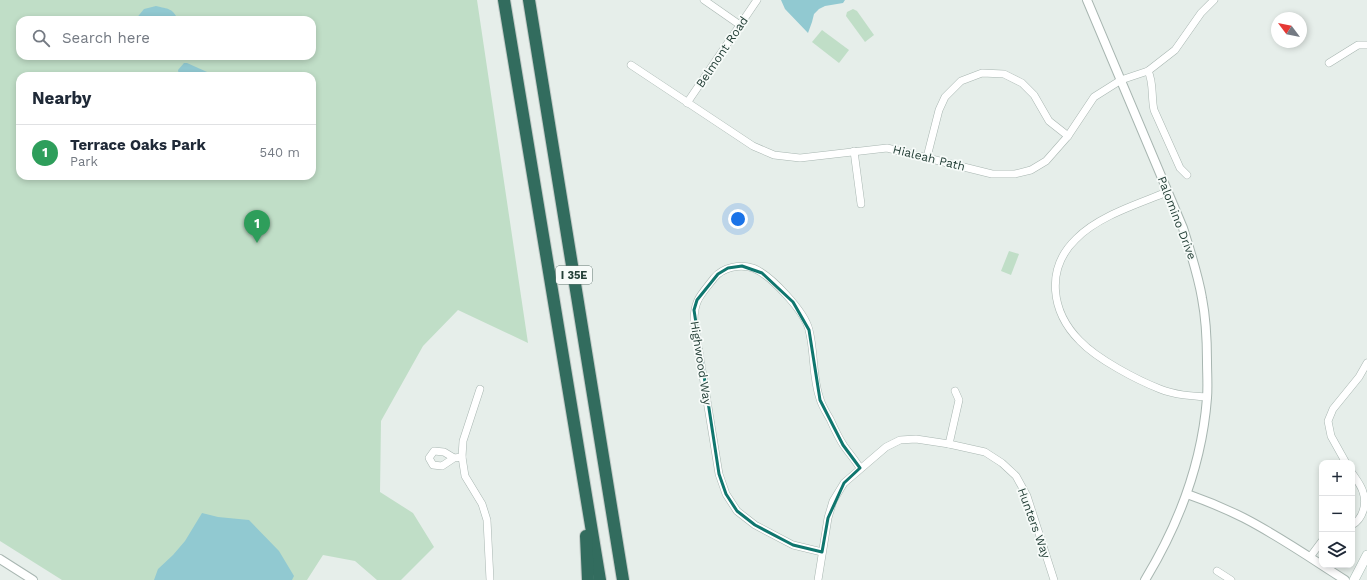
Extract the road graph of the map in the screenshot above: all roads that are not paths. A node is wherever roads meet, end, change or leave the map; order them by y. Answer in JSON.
{"nodes":[{"id":1,"x":504,"y":0,"type":"edge"},
{"id":2,"x":529,"y":0,"type":"edge"},
{"id":3,"x":704,"y":0,"type":"edge"},
{"id":4,"x":757,"y":0,"type":"edge"},
{"id":5,"x":1087,"y":0,"type":"edge"},
{"id":6,"x":1212,"y":1,"type":"edge"},
{"id":7,"x":740,"y":25,"type":"junction"},
{"id":8,"x":1367,"y":45,"type":"edge"},
{"id":9,"x":1329,"y":63,"type":"dead end"},
{"id":10,"x":631,"y":66,"type":"dead end"},
{"id":11,"x":1148,"y":71,"type":"junction"},
{"id":12,"x":1121,"y":80,"type":"junction"},
{"id":13,"x":687,"y":103,"type":"junction"},
{"id":14,"x":1068,"y":136,"type":"junction"},
{"id":15,"x":854,"y":151,"type":"junction"},
{"id":16,"x":926,"y":157,"type":"junction"},
{"id":17,"x":1187,"y":175,"type":"dead end"},
{"id":18,"x":1167,"y":192,"type":"junction"},
{"id":19,"x":861,"y":204,"type":"dead end"},
{"id":20,"x":1367,"y":363,"type":"edge"},
{"id":21,"x":480,"y":390,"type":"dead end"},
{"id":22,"x":955,"y":391,"type":"dead end"},
{"id":23,"x":1208,"y":397,"type":"junction"},
{"id":24,"x":949,"y":444,"type":"junction"},
{"id":25,"x":462,"y":457,"type":"junction"},
{"id":26,"x":454,"y":458,"type":"dead end"},
{"id":27,"x":1344,"y":460,"type":"edge"},
{"id":28,"x":860,"y":468,"type":"junction"},
{"id":29,"x":1355,"y":478,"type":"edge"},
{"id":30,"x":585,"y":491,"type":"junction"},
{"id":31,"x":1187,"y":494,"type":"junction"},
{"id":32,"x":1355,"y":522,"type":"edge"},
{"id":33,"x":1319,"y":545,"type":"edge"},
{"id":34,"x":618,"y":549,"type":"junction"},
{"id":35,"x":822,"y":552,"type":"junction"},
{"id":36,"x":1367,"y":555,"type":"edge"},
{"id":37,"x":1310,"y":557,"type":"junction"},
{"id":38,"x":0,"y":559,"type":"edge"},
{"id":39,"x":1217,"y":570,"type":"dead end"},
{"id":40,"x":33,"y":580,"type":"edge"},
{"id":41,"x":490,"y":580,"type":"edge"},
{"id":42,"x":588,"y":580,"type":"edge"},
{"id":43,"x":600,"y":580,"type":"edge"},
{"id":44,"x":623,"y":580,"type":"edge"},
{"id":45,"x":626,"y":580,"type":"edge"},
{"id":46,"x":818,"y":580,"type":"edge"},
{"id":47,"x":1054,"y":580,"type":"edge"},
{"id":48,"x":1145,"y":580,"type":"edge"},
{"id":49,"x":1231,"y":580,"type":"edge"},
{"id":50,"x":1345,"y":580,"type":"edge"},
{"id":51,"x":1354,"y":580,"type":"edge"}],
"edges":[{"from":1,"to":30,"type":"highway","number":"I 35E"},
{"from":2,"to":34,"type":"highway","number":"I 35E"},
{"from":3,"to":7,"type":"street"},
{"from":4,"to":7,"type":"street","name":"Belmont Road"},
{"from":5,"to":12,"type":"street","name":"Palomino Drive"},
{"from":6,"to":11,"type":"street","name":"Hialeah Path"},
{"from":7,"to":13,"type":"street","name":"Belmont Road"},
{"from":8,"to":9,"type":"street"},
{"from":10,"to":13,"type":"street","name":"Hialeah Path"},
{"from":11,"to":12,"type":"street","name":"Hialeah Path"},
{"from":11,"to":17,"type":"street"},
{"from":12,"to":14,"type":"street","name":"Hialeah Path"},
{"from":12,"to":18,"type":"street","name":"Palomino Drive"},
{"from":13,"to":15,"type":"street","name":"Hialeah Path"},
{"from":14,"to":16,"type":"street","name":"Hialeah Path"},
{"from":14,"to":16,"type":"street"},
{"from":15,"to":16,"type":"street","name":"Hialeah Path"},
{"from":15,"to":19,"type":"street"},
{"from":18,"to":23,"type":"street","name":"Palomino Drive"},
{"from":18,"to":23,"type":"street"},
{"from":20,"to":27,"type":"street"},
{"from":21,"to":25,"type":"street"},
{"from":22,"to":24,"type":"street"},
{"from":23,"to":31,"type":"street","name":"Palomino Drive"},
{"from":24,"to":28,"type":"street","name":"Hunters Way"},
{"from":24,"to":47,"type":"street","name":"Hunters Way"},
{"from":25,"to":26,"type":"street"},
{"from":25,"to":41,"type":"street"},
{"from":28,"to":35,"type":"street","name":"Hunters Way"},
{"from":28,"to":35,"type":"street","name":"Highwood Way"},
{"from":29,"to":32,"type":"street"},
{"from":30,"to":42,"type":"highway"},
{"from":30,"to":43,"type":"highway","number":"I 35E"},
{"from":31,"to":37,"type":"street"},
{"from":31,"to":48,"type":"street","name":"Palomino Drive"},
{"from":33,"to":37,"type":"street"},
{"from":34,"to":44,"type":"highway","number":"I 35E"},
{"from":34,"to":45,"type":"highway"},
{"from":35,"to":46,"type":"street","name":"Hunters Way"},
{"from":36,"to":51,"type":"main road"},
{"from":37,"to":50,"type":"street"},
{"from":38,"to":40,"type":"street"},
{"from":39,"to":49,"type":"street"}]}
